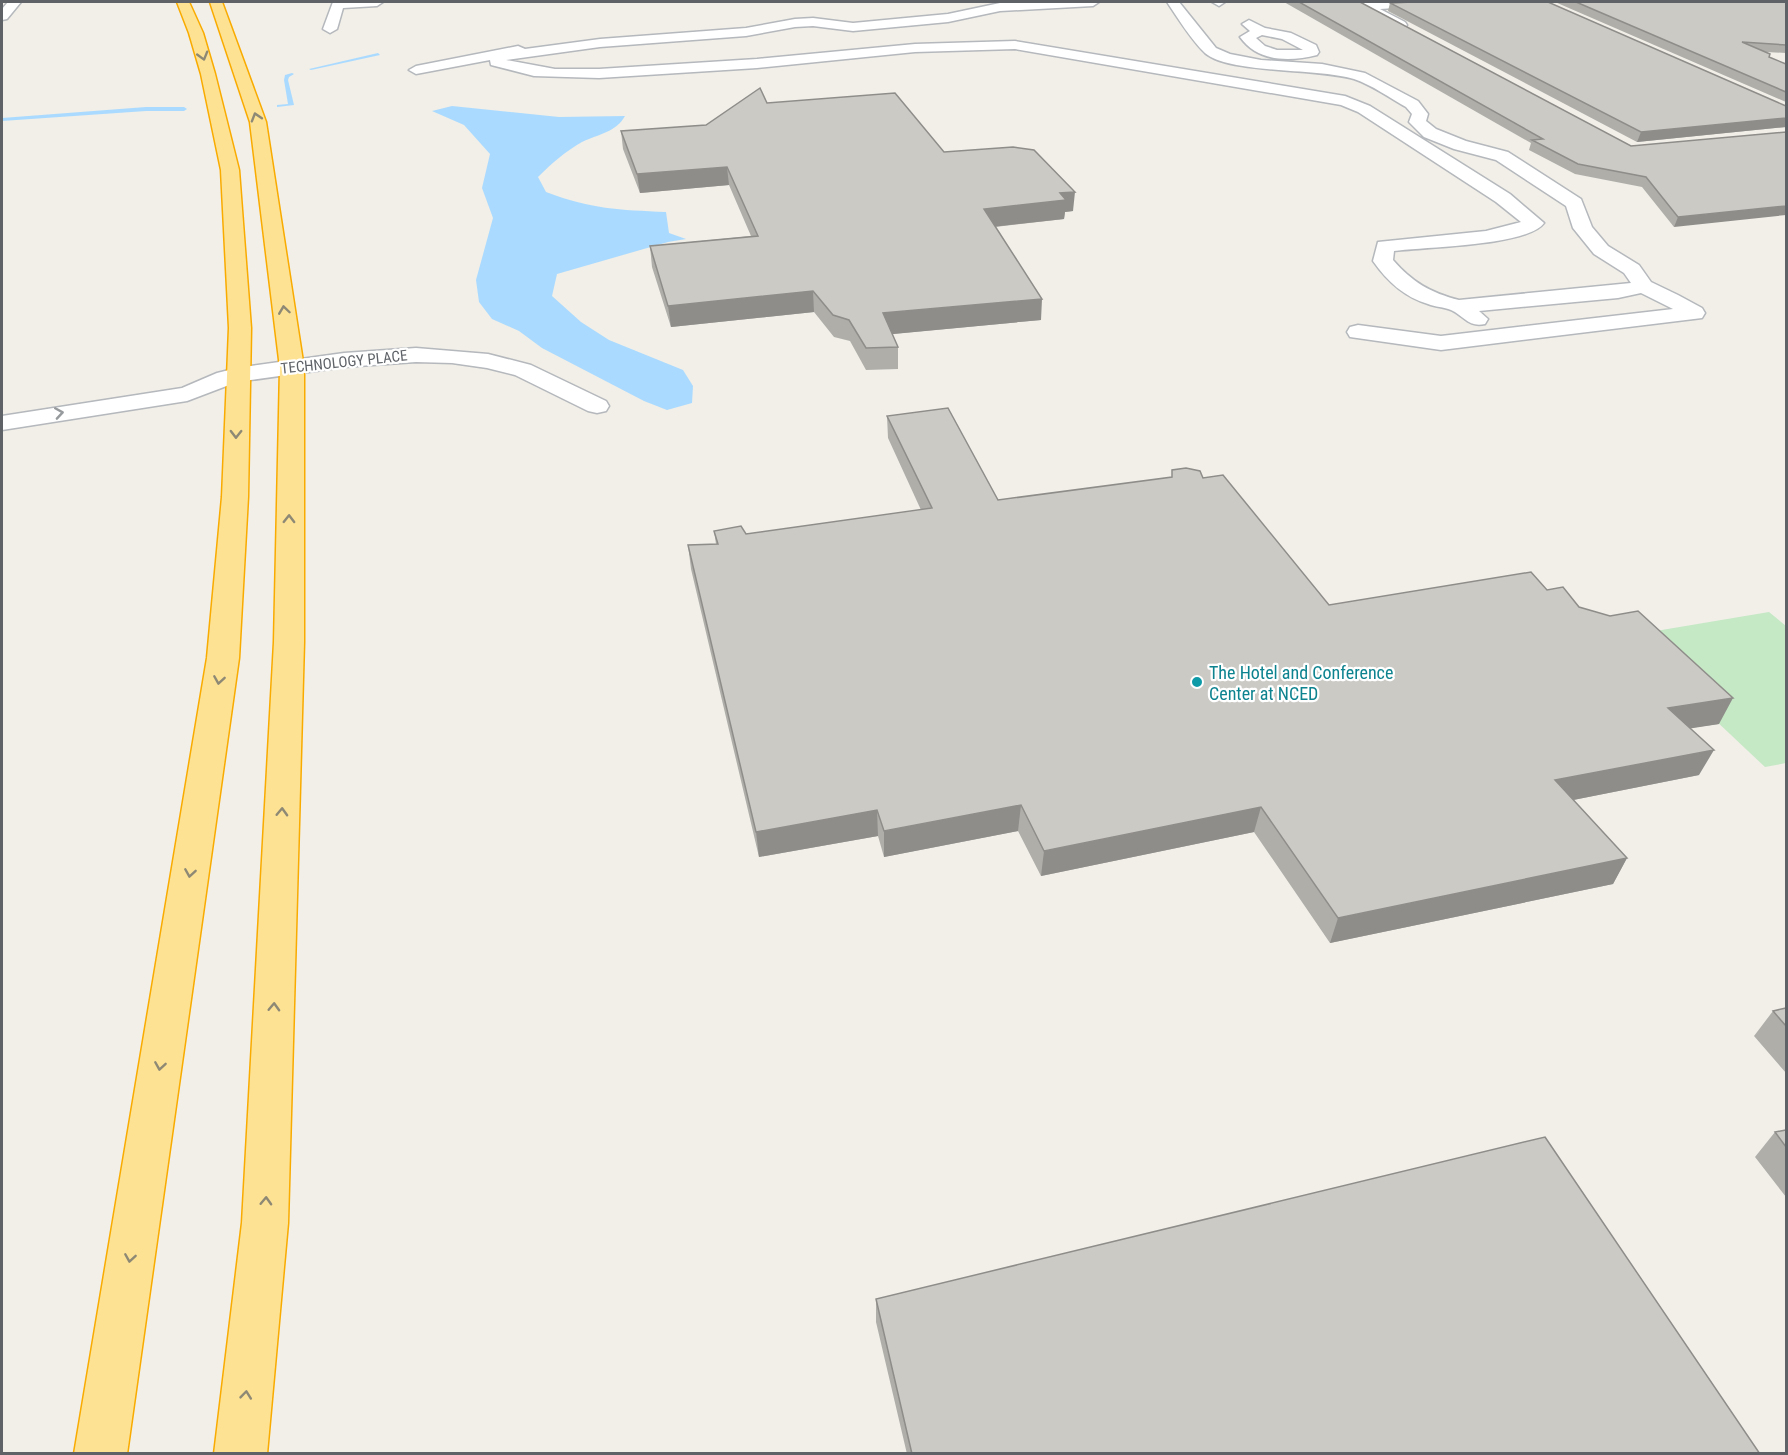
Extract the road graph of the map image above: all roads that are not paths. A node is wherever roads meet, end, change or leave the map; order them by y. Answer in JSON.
{"nodes":[{"id":1,"x":15,"y":2,"type":"edge"},
{"id":2,"x":183,"y":2,"type":"edge"},
{"id":3,"x":216,"y":2,"type":"edge"},
{"id":4,"x":377,"y":2,"type":"edge"},
{"id":5,"x":1067,"y":2,"type":"edge"},
{"id":6,"x":1093,"y":2,"type":"edge"},
{"id":7,"x":1173,"y":2,"type":"edge"},
{"id":8,"x":1195,"y":2,"type":"edge"},
{"id":9,"x":1426,"y":2,"type":"edge"},
{"id":10,"x":2,"y":16,"type":"edge"},
{"id":11,"x":1231,"y":25,"type":"dead end"},
{"id":12,"x":1254,"y":25,"type":"dead end"},
{"id":13,"x":1206,"y":27,"type":"junction"},
{"id":14,"x":330,"y":29,"type":"dead end"},
{"id":15,"x":1416,"y":33,"type":"edge"},
{"id":16,"x":416,"y":70,"type":"dead end"},
{"id":17,"x":1643,"y":286,"type":"junction"},
{"id":18,"x":1459,"y":306,"type":"junction"},
{"id":19,"x":1358,"y":332,"type":"dead end"},
{"id":20,"x":1502,"y":338,"type":"junction"},
{"id":21,"x":292,"y":368,"type":"junction"},
{"id":22,"x":231,"y":376,"type":"junction"},
{"id":23,"x":2,"y":402,"type":"edge"},
{"id":24,"x":597,"y":406,"type":"dead end"},
{"id":25,"x":2,"y":423,"type":"edge"},
{"id":26,"x":100,"y":1454,"type":"edge"},
{"id":27,"x":240,"y":1454,"type":"edge"}],
"edges":[{"from":1,"to":10,"type":"street"},
{"from":2,"to":22,"type":"highway","one_way":true},
{"from":21,"to":3,"type":"highway","one_way":true},
{"from":4,"to":14,"type":"street"},
{"from":5,"to":16,"type":"street"},
{"from":6,"to":18,"type":"street"},
{"from":7,"to":13,"type":"street"},
{"from":8,"to":13,"type":"street"},
{"from":9,"to":15,"type":"street"},
{"from":11,"to":12,"type":"street"},
{"from":13,"to":17,"type":"street"},
{"from":17,"to":18,"type":"street"},
{"from":17,"to":20,"type":"street"},
{"from":18,"to":20,"type":"street"},
{"from":19,"to":20,"type":"street"},
{"from":21,"to":22,"type":"street","name":"TECHNOLOGY PLACE"},
{"from":21,"to":24,"type":"street","name":"TECHNOLOGY PLACE"},
{"from":27,"to":21,"type":"highway","one_way":true},
{"from":22,"to":23,"type":"street","name":"TECHNOLOGY PLACE"},
{"from":25,"to":22,"type":"street","name":"TECHNOLOGY PLACE","one_way":true},
{"from":22,"to":26,"type":"highway","one_way":true}]}
